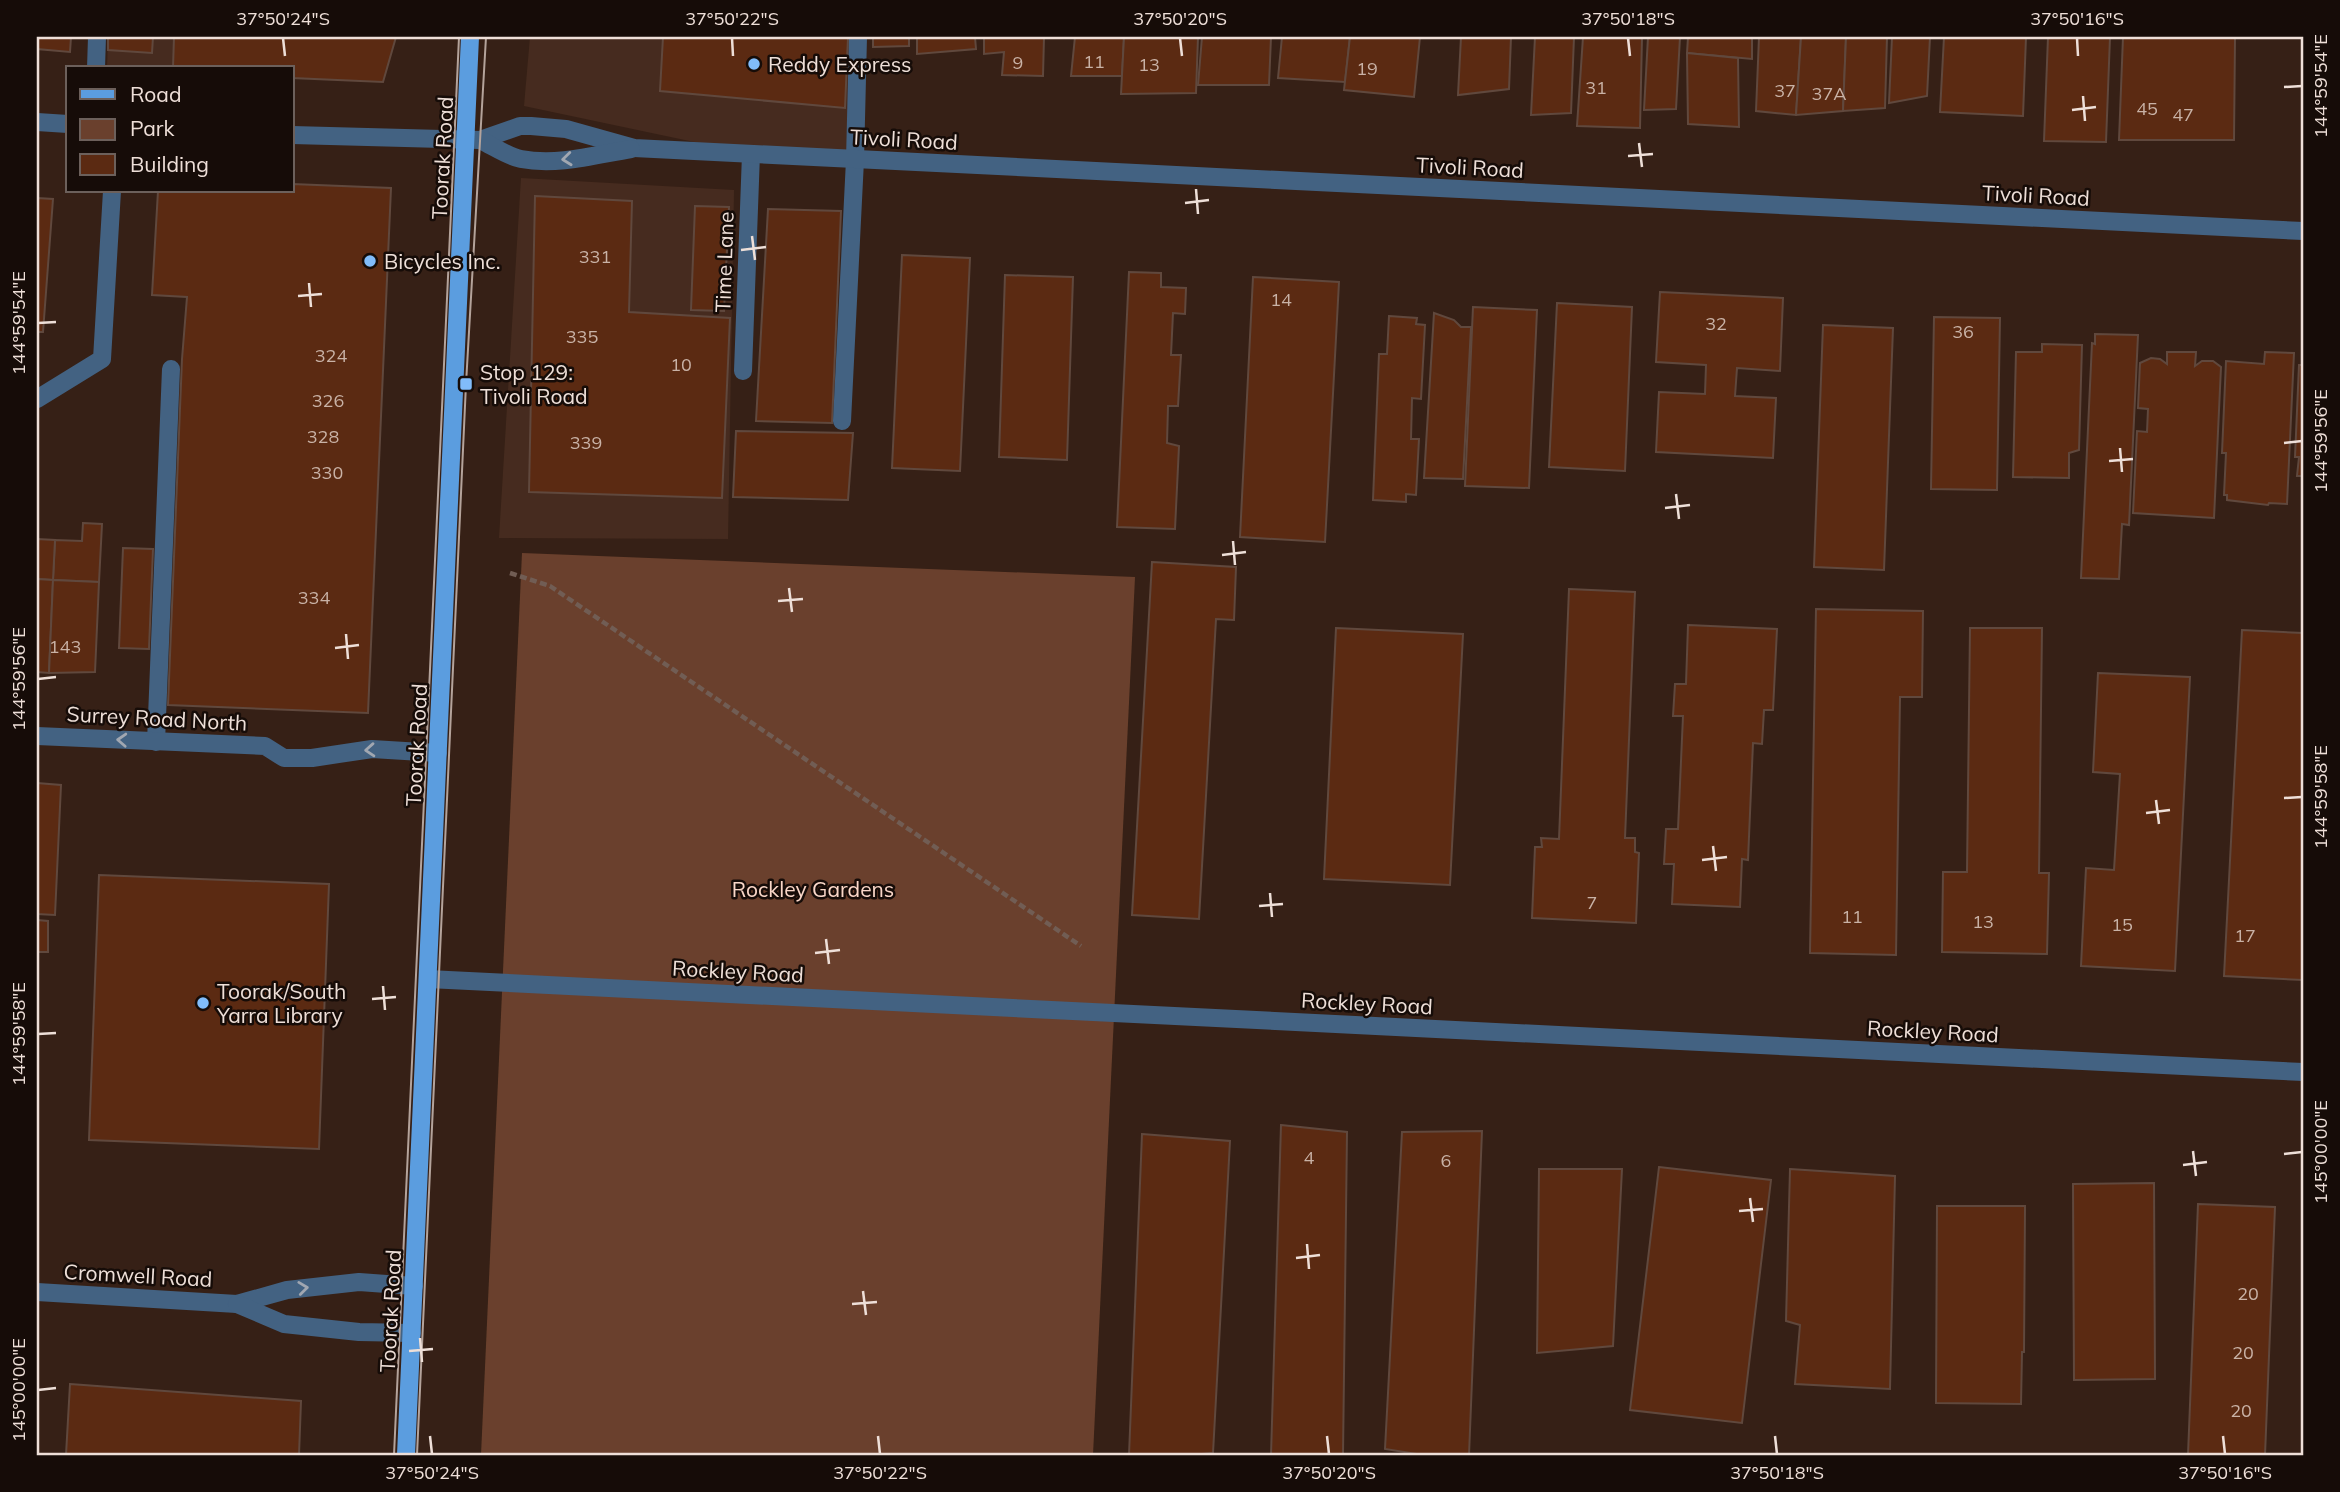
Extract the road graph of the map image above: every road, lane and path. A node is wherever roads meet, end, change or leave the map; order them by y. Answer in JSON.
{"nodes":[{"id":1,"x":97,"y":37,"type":"edge"},
{"id":2,"x":470,"y":37,"type":"edge"},
{"id":3,"x":858,"y":37,"type":"edge"},
{"id":4,"x":96,"y":66,"type":"edge"},
{"id":5,"x":37,"y":122,"type":"edge"},
{"id":6,"x":66,"y":124,"type":"edge"},
{"id":7,"x":294,"y":135,"type":"edge"},
{"id":8,"x":473,"y":140,"type":"junction"},
{"id":9,"x":635,"y":148,"type":"junction"},
{"id":10,"x":751,"y":154,"type":"junction"},
{"id":11,"x":855,"y":160,"type":"junction"},
{"id":12,"x":112,"y":192,"type":"edge"},
{"id":13,"x":2303,"y":231,"type":"edge"},
{"id":14,"x":171,"y":369,"type":"dead end"},
{"id":15,"x":743,"y":371,"type":"dead end"},
{"id":16,"x":37,"y":399,"type":"edge"},
{"id":17,"x":842,"y":421,"type":"dead end"},
{"id":18,"x":510,"y":573,"type":"dead end"},
{"id":19,"x":37,"y":736,"type":"edge"},
{"id":20,"x":156,"y":741,"type":"junction"},
{"id":21,"x":438,"y":753,"type":"junction"},
{"id":22,"x":1082,"y":946,"type":"dead end"},
{"id":23,"x":428,"y":979,"type":"junction"},
{"id":24,"x":2303,"y":1072,"type":"edge"},
{"id":25,"x":414,"y":1286,"type":"junction"},
{"id":26,"x":37,"y":1292,"type":"edge"},
{"id":27,"x":237,"y":1304,"type":"junction"},
{"id":28,"x":412,"y":1334,"type":"junction"},
{"id":29,"x":406,"y":1455,"type":"edge"}],
"edges":[{"from":1,"to":4,"type":"street"},
{"from":2,"to":8,"type":"main road","name":"Toorak Road"},
{"from":3,"to":11,"type":"street"},
{"from":5,"to":6,"type":"street"},
{"from":7,"to":8,"type":"street"},
{"from":8,"to":9,"type":"street","name":"Tivoli Road"},
{"from":9,"to":8,"type":"street","name":"Tivoli Road","one_way":true},
{"from":8,"to":21,"type":"main road","name":"Toorak Road"},
{"from":9,"to":10,"type":"street","name":"Tivoli Road"},
{"from":10,"to":11,"type":"street","name":"Tivoli Road"},
{"from":10,"to":15,"type":"street","name":"Time Lane"},
{"from":11,"to":13,"type":"street","name":"Tivoli Road"},
{"from":11,"to":17,"type":"street"},
{"from":12,"to":16,"type":"street"},
{"from":14,"to":20,"type":"street"},
{"from":18,"to":22,"type":"path"},
{"from":20,"to":19,"type":"street","name":"Surrey Road North","one_way":true},
{"from":21,"to":20,"type":"street","name":"Surrey Road North","one_way":true},
{"from":21,"to":23,"type":"main road","name":"Toorak Road"},
{"from":23,"to":24,"type":"street","name":"Rockley Road"},
{"from":23,"to":25,"type":"main road","name":"Toorak Road"},
{"from":27,"to":25,"type":"street","name":"Cromwell Road","one_way":true},
{"from":25,"to":28,"type":"main road","name":"Toorak Road"},
{"from":26,"to":27,"type":"street","name":"Cromwell Road"},
{"from":27,"to":28,"type":"street","name":"Cromwell Road"},
{"from":28,"to":29,"type":"main road","name":"Toorak Road"}]}
